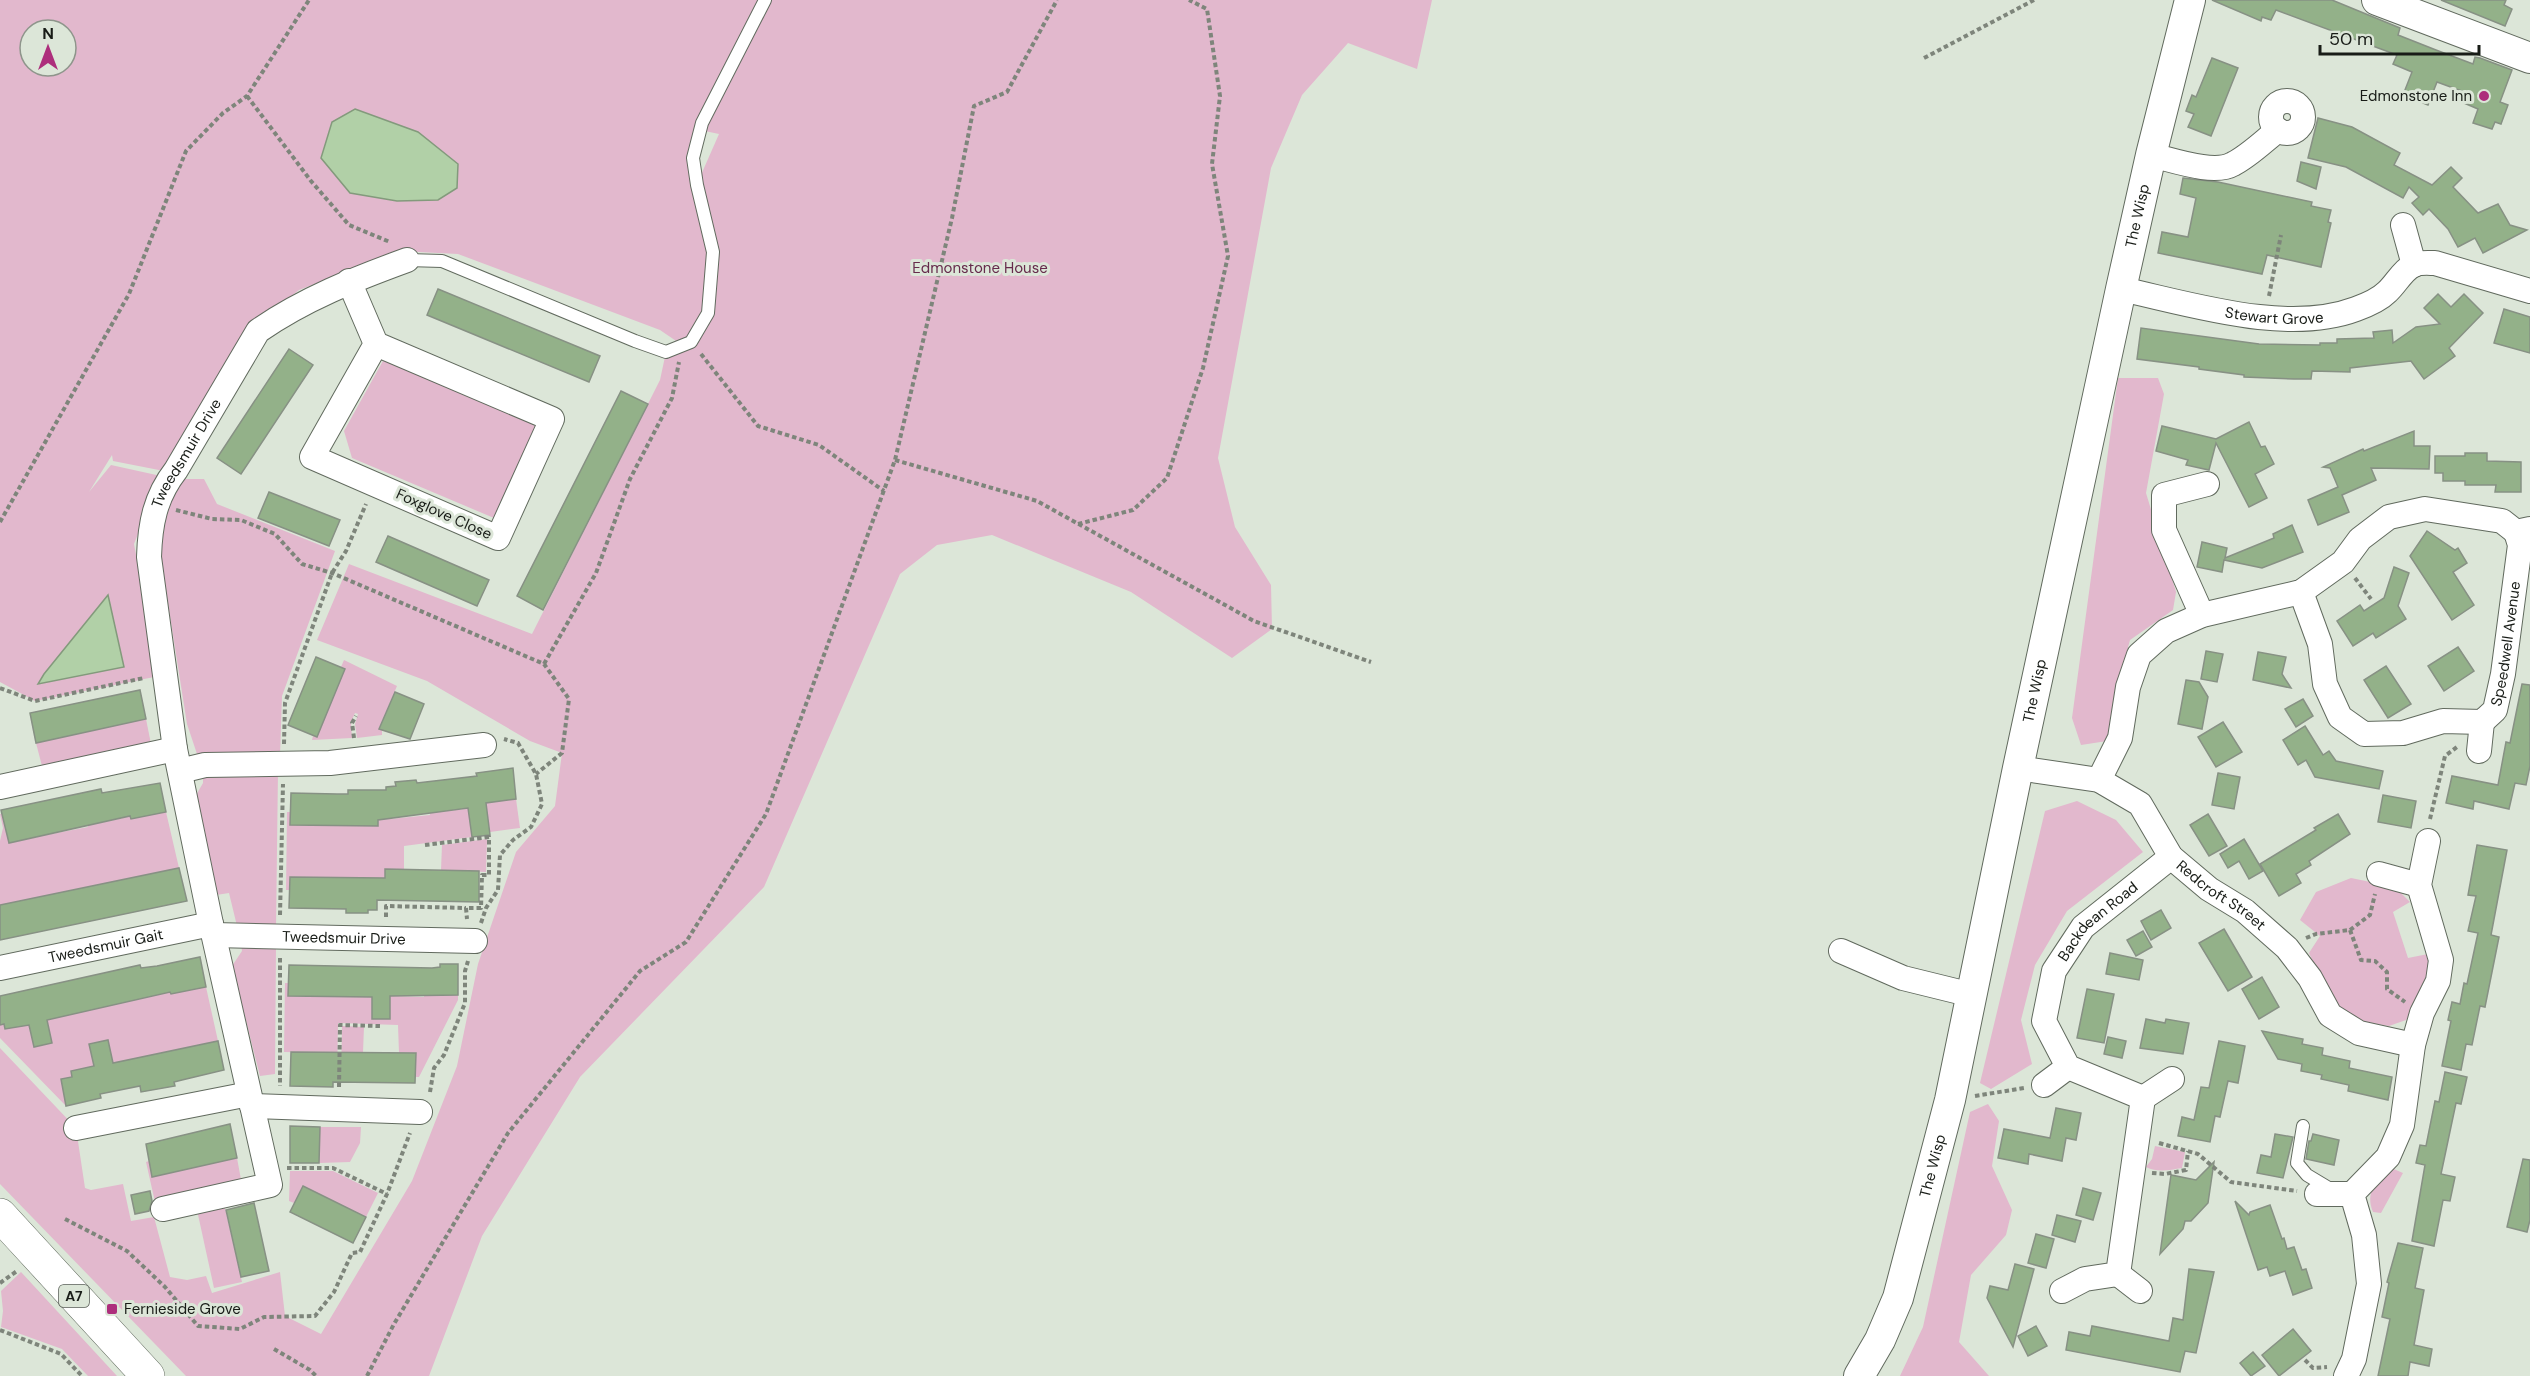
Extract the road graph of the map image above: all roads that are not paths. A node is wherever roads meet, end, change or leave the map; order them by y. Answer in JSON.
{"nodes":[{"id":1,"x":765,"y":0,"type":"edge"},
{"id":2,"x":2190,"y":0,"type":"edge"},
{"id":3,"x":2377,"y":0,"type":"edge"},
{"id":4,"x":2530,"y":58,"type":"edge"},
{"id":5,"x":2278,"y":130,"type":"dead end"},
{"id":6,"x":2151,"y":155,"type":"junction"},
{"id":7,"x":2403,"y":225,"type":"dead end"},
{"id":8,"x":407,"y":260,"type":"joint"},
{"id":9,"x":2414,"y":265,"type":"junction"},
{"id":10,"x":349,"y":281,"type":"junction"},
{"id":11,"x":2121,"y":289,"type":"junction"},
{"id":12,"x":2530,"y":291,"type":"edge"},
{"id":13,"x":376,"y":344,"type":"junction"},
{"id":14,"x":2207,"y":484,"type":"dead end"},
{"id":15,"x":2523,"y":530,"type":"edge"},
{"id":16,"x":2301,"y":592,"type":"junction"},
{"id":17,"x":2202,"y":615,"type":"junction"},
{"id":18,"x":2482,"y":722,"type":"junction"},
{"id":19,"x":484,"y":745,"type":"dead end"},
{"id":20,"x":2479,"y":751,"type":"road end"},
{"id":21,"x":177,"y":760,"type":"junction"},
{"id":22,"x":2018,"y":768,"type":"junction"},
{"id":23,"x":2099,"y":780,"type":"junction"},
{"id":24,"x":0,"y":787,"type":"edge"},
{"id":25,"x":2428,"y":841,"type":"road end"},
{"id":26,"x":2171,"y":856,"type":"junction"},
{"id":27,"x":2379,"y":874,"type":"road end"},
{"id":28,"x":2419,"y":885,"type":"junction"},
{"id":29,"x":212,"y":929,"type":"junction"},
{"id":30,"x":471,"y":940,"type":"road end"},
{"id":31,"x":1841,"y":951,"type":"dead end"},
{"id":32,"x":0,"y":968,"type":"edge"},
{"id":33,"x":1972,"y":995,"type":"junction"},
{"id":34,"x":2413,"y":1045,"type":"junction"},
{"id":35,"x":2068,"y":1068,"type":"junction"},
{"id":36,"x":2172,"y":1079,"type":"dead end"},
{"id":37,"x":2044,"y":1084,"type":"road end"},
{"id":38,"x":2143,"y":1098,"type":"junction"},
{"id":39,"x":251,"y":1100,"type":"junction"},
{"id":40,"x":420,"y":1112,"type":"dead end"},
{"id":41,"x":2303,"y":1126,"type":"dead end"},
{"id":42,"x":76,"y":1128,"type":"dead end"},
{"id":43,"x":2336,"y":1194,"type":"junction"},
{"id":44,"x":164,"y":1209,"type":"dead end"},
{"id":45,"x":0,"y":1215,"type":"edge"},
{"id":46,"x":2118,"y":1274,"type":"junction"},
{"id":47,"x":2062,"y":1291,"type":"dead end"},
{"id":48,"x":2140,"y":1291,"type":"dead end"},
{"id":49,"x":148,"y":1376,"type":"edge"},
{"id":50,"x":1859,"y":1376,"type":"edge"},
{"id":51,"x":2346,"y":1376,"type":"edge"}],
"edges":[{"from":1,"to":8,"type":"lane"},
{"from":2,"to":6,"type":"street","name":"The Wisp"},
{"from":3,"to":4,"type":"street"},
{"from":5,"to":6,"type":"street"},
{"from":6,"to":11,"type":"street","name":"The Wisp"},
{"from":7,"to":9,"type":"street"},
{"from":8,"to":10,"type":"street","name":"Tweedsmuir Drive"},
{"from":9,"to":11,"type":"street","name":"Stewart Grove"},
{"from":9,"to":12,"type":"street"},
{"from":10,"to":13,"type":"street"},
{"from":10,"to":21,"type":"street","name":"Tweedsmuir Drive"},
{"from":11,"to":22,"type":"street","name":"The Wisp"},
{"from":13,"to":13,"type":"street","name":"Foxglove Close"},
{"from":14,"to":17,"type":"street"},
{"from":15,"to":16,"type":"street","name":"Speedwell Avenue"},
{"from":15,"to":18,"type":"street","name":"Speedwell Avenue"},
{"from":16,"to":17,"type":"street","name":"Speedwell Avenue"},
{"from":16,"to":18,"type":"street","name":"Speedwell Avenue"},
{"from":17,"to":23,"type":"street","name":"Speedwell Avenue"},
{"from":18,"to":20,"type":"street"},
{"from":19,"to":21,"type":"street"},
{"from":21,"to":24,"type":"street"},
{"from":21,"to":29,"type":"street","name":"Tweedsmuir Drive"},
{"from":22,"to":23,"type":"street","name":"Redcroft Street"},
{"from":22,"to":33,"type":"street","name":"The Wisp"},
{"from":23,"to":26,"type":"street","name":"Redcroft Street"},
{"from":25,"to":28,"type":"street"},
{"from":26,"to":34,"type":"street","name":"Redcroft Street"},
{"from":26,"to":35,"type":"street","name":"Backdean Road"},
{"from":27,"to":28,"type":"street"},
{"from":28,"to":34,"type":"street"},
{"from":29,"to":30,"type":"street","name":"Tweedsmuir Drive"},
{"from":29,"to":32,"type":"street","name":"Tweedsmuir Gait"},
{"from":29,"to":39,"type":"street","name":"Tweedsmuir Drive"},
{"from":31,"to":33,"type":"street"},
{"from":33,"to":50,"type":"street","name":"The Wisp"},
{"from":34,"to":43,"type":"street"},
{"from":35,"to":37,"type":"street"},
{"from":35,"to":38,"type":"street"},
{"from":36,"to":38,"type":"street"},
{"from":38,"to":46,"type":"street"},
{"from":39,"to":40,"type":"street"},
{"from":39,"to":42,"type":"street"},
{"from":39,"to":44,"type":"street","name":"Tweedsmuir Drive"},
{"from":41,"to":43,"type":"lane"},
{"from":43,"to":51,"type":"street"},
{"from":45,"to":49,"type":"main road","number":"A7"},
{"from":46,"to":47,"type":"street"},
{"from":46,"to":48,"type":"street"}]}
